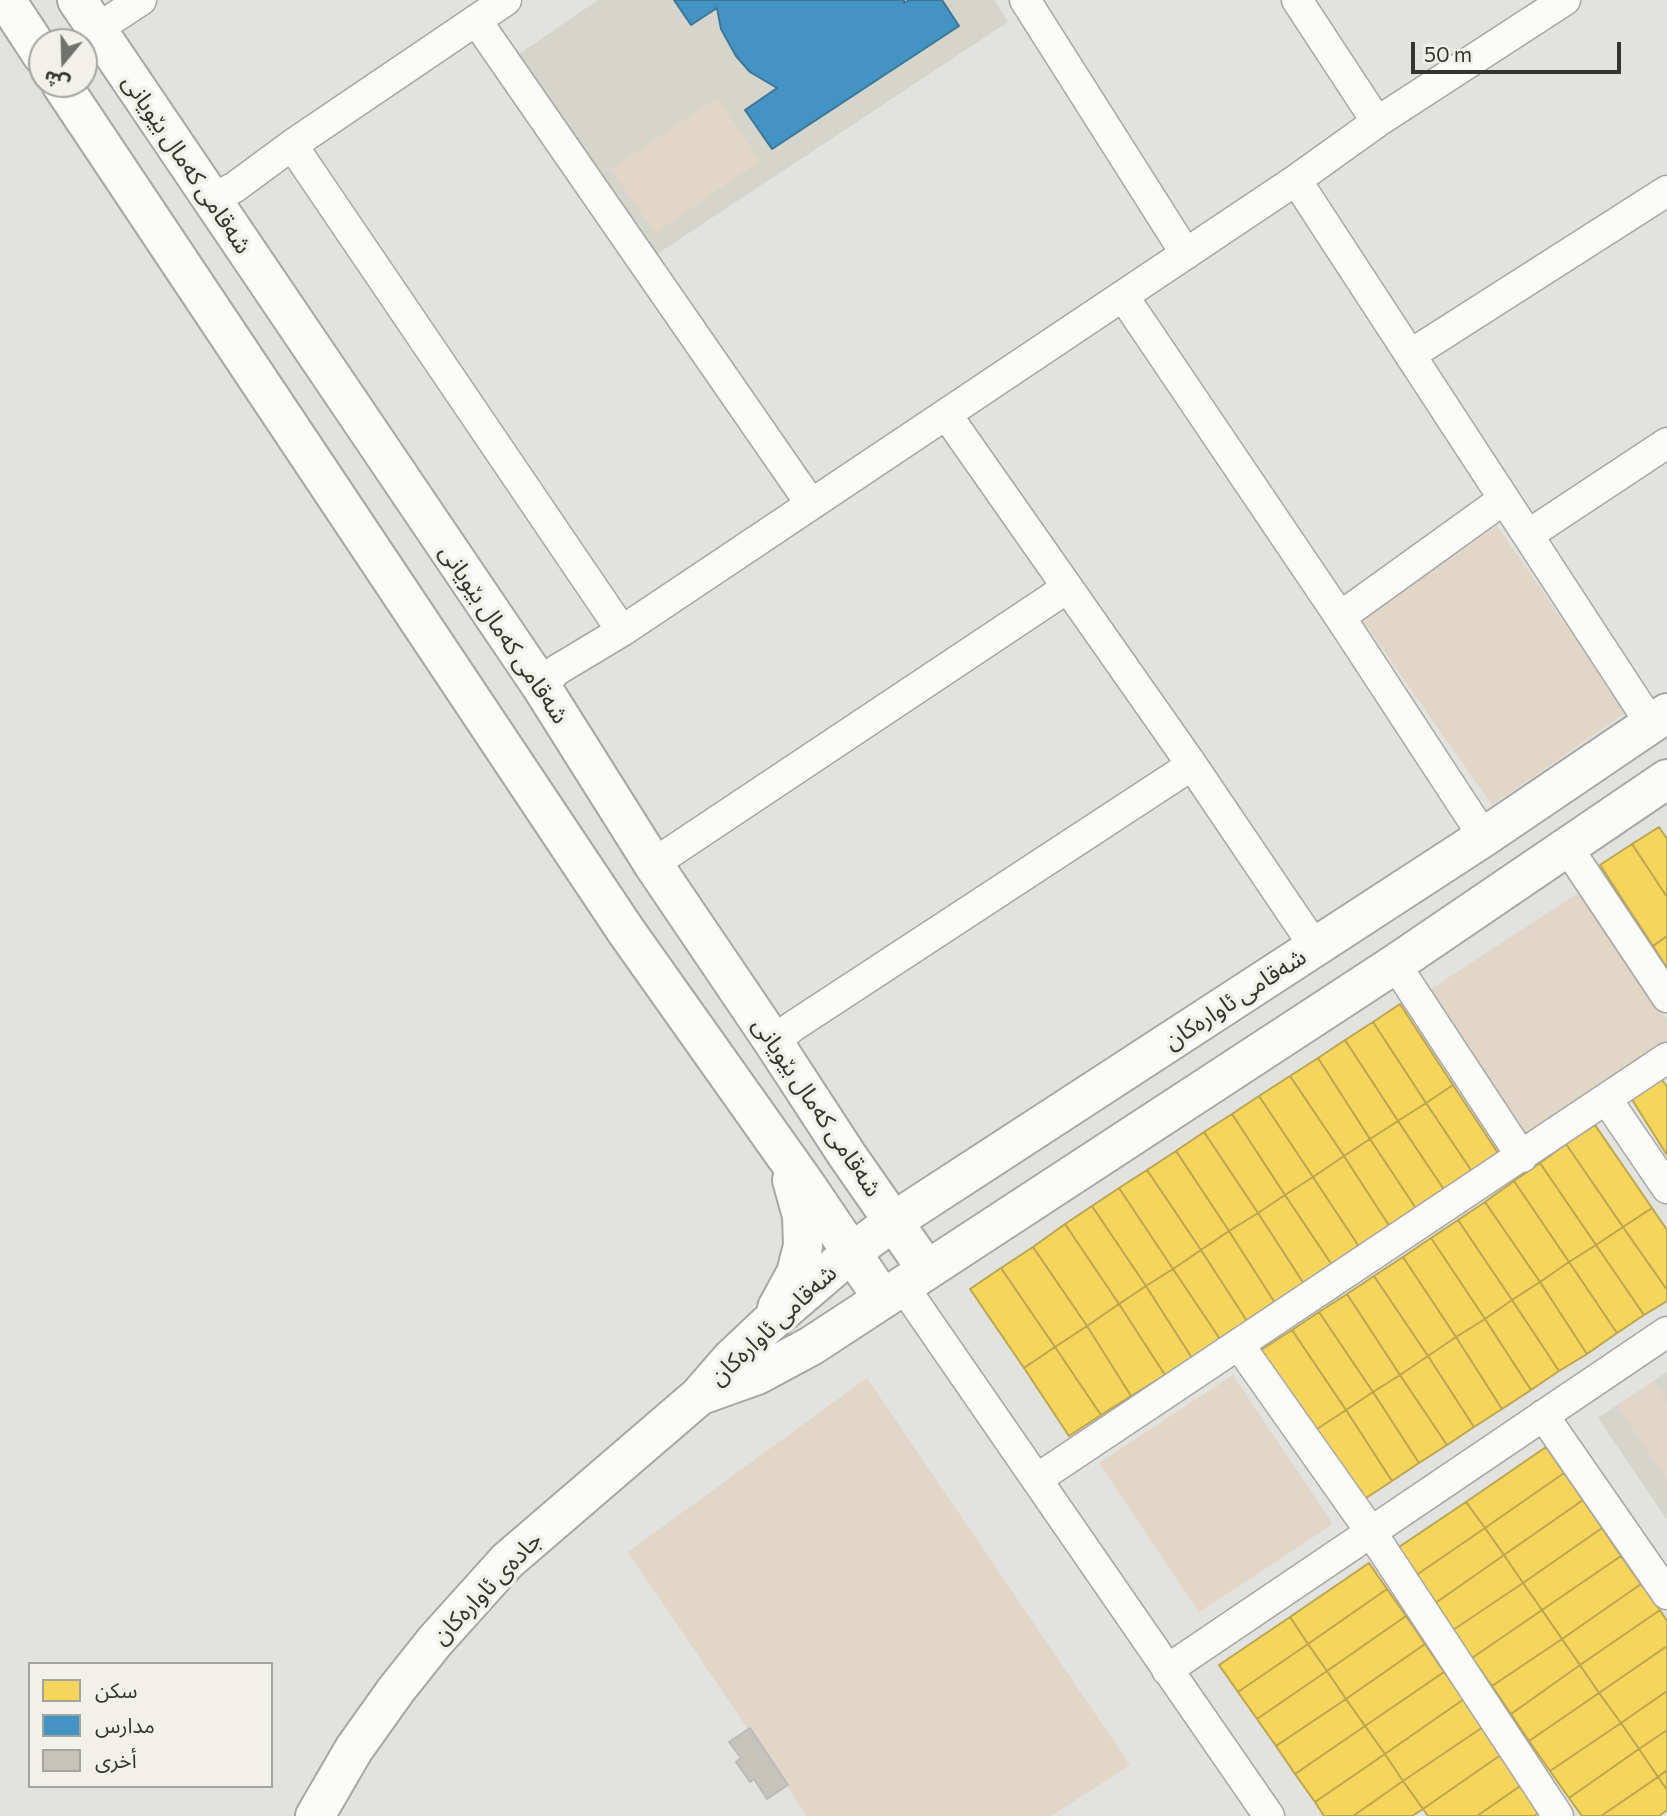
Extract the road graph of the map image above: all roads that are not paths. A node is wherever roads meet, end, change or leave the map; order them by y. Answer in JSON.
{"nodes":[{"id":1,"x":6,"y":0,"type":"edge"},
{"id":2,"x":141,"y":0,"type":"edge"},
{"id":3,"x":506,"y":0,"type":"edge"},
{"id":4,"x":1026,"y":0,"type":"edge"},
{"id":5,"x":1297,"y":0,"type":"edge"},
{"id":6,"x":1546,"y":5,"type":"edge"},
{"id":7,"x":87,"y":15,"type":"edge"},
{"id":8,"x":476,"y":20,"type":"junction"},
{"id":9,"x":28,"y":34,"type":"edge"},
{"id":10,"x":70,"y":98,"type":"edge"},
{"id":11,"x":1377,"y":122,"type":"junction"},
{"id":12,"x":292,"y":145,"type":"junction"},
{"id":13,"x":1296,"y":180,"type":"junction"},
{"id":14,"x":1667,"y":191,"type":"edge"},
{"id":15,"x":211,"y":200,"type":"junction"},
{"id":16,"x":1186,"y":254,"type":"junction"},
{"id":17,"x":1123,"y":296,"type":"junction"},
{"id":18,"x":1410,"y":355,"type":"junction"},
{"id":19,"x":946,"y":414,"type":"junction"},
{"id":20,"x":1667,"y":443,"type":"edge"},
{"id":21,"x":1504,"y":499,"type":"junction"},
{"id":22,"x":811,"y":504,"type":"junction"},
{"id":23,"x":1528,"y":535,"type":"junction"},
{"id":24,"x":1067,"y":588,"type":"junction"},
{"id":25,"x":1340,"y":617,"type":"junction"},
{"id":26,"x":622,"y":631,"type":"junction"},
{"id":27,"x":541,"y":685,"type":"junction"},
{"id":28,"x":1659,"y":718,"type":"edge"},
{"id":29,"x":1192,"y":765,"type":"junction"},
{"id":30,"x":1667,"y":779,"type":"edge"},
{"id":31,"x":1484,"y":837,"type":"junction"},
{"id":32,"x":1567,"y":847,"type":"junction"},
{"id":33,"x":653,"y":864,"type":"junction"},
{"id":34,"x":1315,"y":947,"type":"junction"},
{"id":35,"x":1395,"y":964,"type":"junction"},
{"id":36,"x":1667,"y":998,"type":"edge"},
{"id":37,"x":774,"y":1043,"type":"junction"},
{"id":38,"x":1667,"y":1058,"type":"edge"},
{"id":39,"x":1607,"y":1100,"type":"junction"},
{"id":40,"x":847,"y":1155,"type":"junction"},
{"id":41,"x":1522,"y":1157,"type":"junction"},
{"id":42,"x":795,"y":1170,"type":"junction"},
{"id":43,"x":1667,"y":1188,"type":"edge"},
{"id":44,"x":894,"y":1221,"type":"junction"},
{"id":45,"x":851,"y":1253,"type":"junction"},
{"id":46,"x":904,"y":1285,"type":"junction"},
{"id":47,"x":767,"y":1325,"type":"junction"},
{"id":48,"x":1667,"y":1332,"type":"edge"},
{"id":49,"x":1239,"y":1345,"type":"junction"},
{"id":50,"x":699,"y":1396,"type":"junction"},
{"id":51,"x":1543,"y":1415,"type":"junction"},
{"id":52,"x":1037,"y":1479,"type":"junction"},
{"id":53,"x":1371,"y":1532,"type":"junction"},
{"id":54,"x":1667,"y":1594,"type":"edge"},
{"id":55,"x":1167,"y":1670,"type":"junction"},
{"id":56,"x":316,"y":1816,"type":"edge"},
{"id":57,"x":1269,"y":1816,"type":"edge"},
{"id":58,"x":1558,"y":1816,"type":"edge"}],
"edges":[{"from":1,"to":9,"type":"main road"},
{"from":2,"to":7,"type":"street"},
{"from":3,"to":8,"type":"street"},
{"from":4,"to":16,"type":"street"},
{"from":5,"to":11,"type":"street"},
{"from":6,"to":11,"type":"street"},
{"from":7,"to":15,"type":"main road","name":"شەقامی کەمال بێویانی"},
{"from":8,"to":12,"type":"street"},
{"from":8,"to":22,"type":"street"},
{"from":10,"to":42,"type":"main road"},
{"from":11,"to":13,"type":"street"},
{"from":12,"to":15,"type":"street"},
{"from":12,"to":26,"type":"street"},
{"from":13,"to":16,"type":"street"},
{"from":13,"to":18,"type":"street"},
{"from":14,"to":18,"type":"street"},
{"from":15,"to":27,"type":"main road","name":"شەقامی کەمال بێویانی"},
{"from":16,"to":17,"type":"street"},
{"from":17,"to":19,"type":"street"},
{"from":17,"to":25,"type":"street"},
{"from":18,"to":21,"type":"street"},
{"from":19,"to":22,"type":"street"},
{"from":19,"to":24,"type":"street"},
{"from":20,"to":23,"type":"street"},
{"from":21,"to":23,"type":"street"},
{"from":21,"to":25,"type":"street"},
{"from":22,"to":26,"type":"street"},
{"from":23,"to":28,"type":"street"},
{"from":24,"to":29,"type":"street"},
{"from":24,"to":33,"type":"street"},
{"from":25,"to":31,"type":"street"},
{"from":26,"to":27,"type":"street"},
{"from":27,"to":33,"type":"main road","name":"شەقامی کەمال بێویانی"},
{"from":28,"to":31,"type":"main road","name":"شەقامی ئاوارەکان"},
{"from":29,"to":34,"type":"street"},
{"from":29,"to":37,"type":"street"},
{"from":30,"to":32,"type":"main road","name":"شەقامی ئاوارەکان"},
{"from":31,"to":34,"type":"main road","name":"شەقامی ئاوارەکان"},
{"from":32,"to":35,"type":"main road","name":"شەقامی ئاوارەکان"},
{"from":32,"to":36,"type":"street"},
{"from":33,"to":37,"type":"main road","name":"شەقامی کەمال بێویانی"},
{"from":34,"to":44,"type":"main road","name":"شەقامی ئاوارەکان"},
{"from":35,"to":41,"type":"street"},
{"from":35,"to":46,"type":"main road","name":"شەقامی ئاوارەکان"},
{"from":37,"to":40,"type":"main road","name":"شەقامی کەمال بێویانی"},
{"from":38,"to":39,"type":"street"},
{"from":39,"to":41,"type":"street"},
{"from":39,"to":43,"type":"street"},
{"from":40,"to":42,"type":"main road"},
{"from":40,"to":44,"type":"main road","name":"شەقامی کەمال بێویانی"},
{"from":41,"to":49,"type":"street"},
{"from":42,"to":45,"type":"main road"},
{"from":42,"to":47,"type":"main road"},
{"from":44,"to":45,"type":"main road","name":"شەقامی ئاوارەکان"},
{"from":44,"to":46,"type":"main road","name":"شەقامی کەمال بێویانی"},
{"from":45,"to":46,"type":"main road"},
{"from":45,"to":47,"type":"main road","name":"شەقامی ئاوارەکان"},
{"from":46,"to":50,"type":"main road","name":"شەقامی ئاوارەکان"},
{"from":46,"to":52,"type":"street"},
{"from":47,"to":50,"type":"main road","name":"شەقامی ئاوارەکان"},
{"from":48,"to":51,"type":"street"},
{"from":49,"to":52,"type":"street"},
{"from":49,"to":53,"type":"street"},
{"from":50,"to":56,"type":"main road","name":"جادەی ئاوارەکان"},
{"from":51,"to":53,"type":"street"},
{"from":51,"to":54,"type":"street"},
{"from":52,"to":55,"type":"street"},
{"from":53,"to":55,"type":"street"},
{"from":53,"to":58,"type":"street"},
{"from":55,"to":57,"type":"street"}]}
